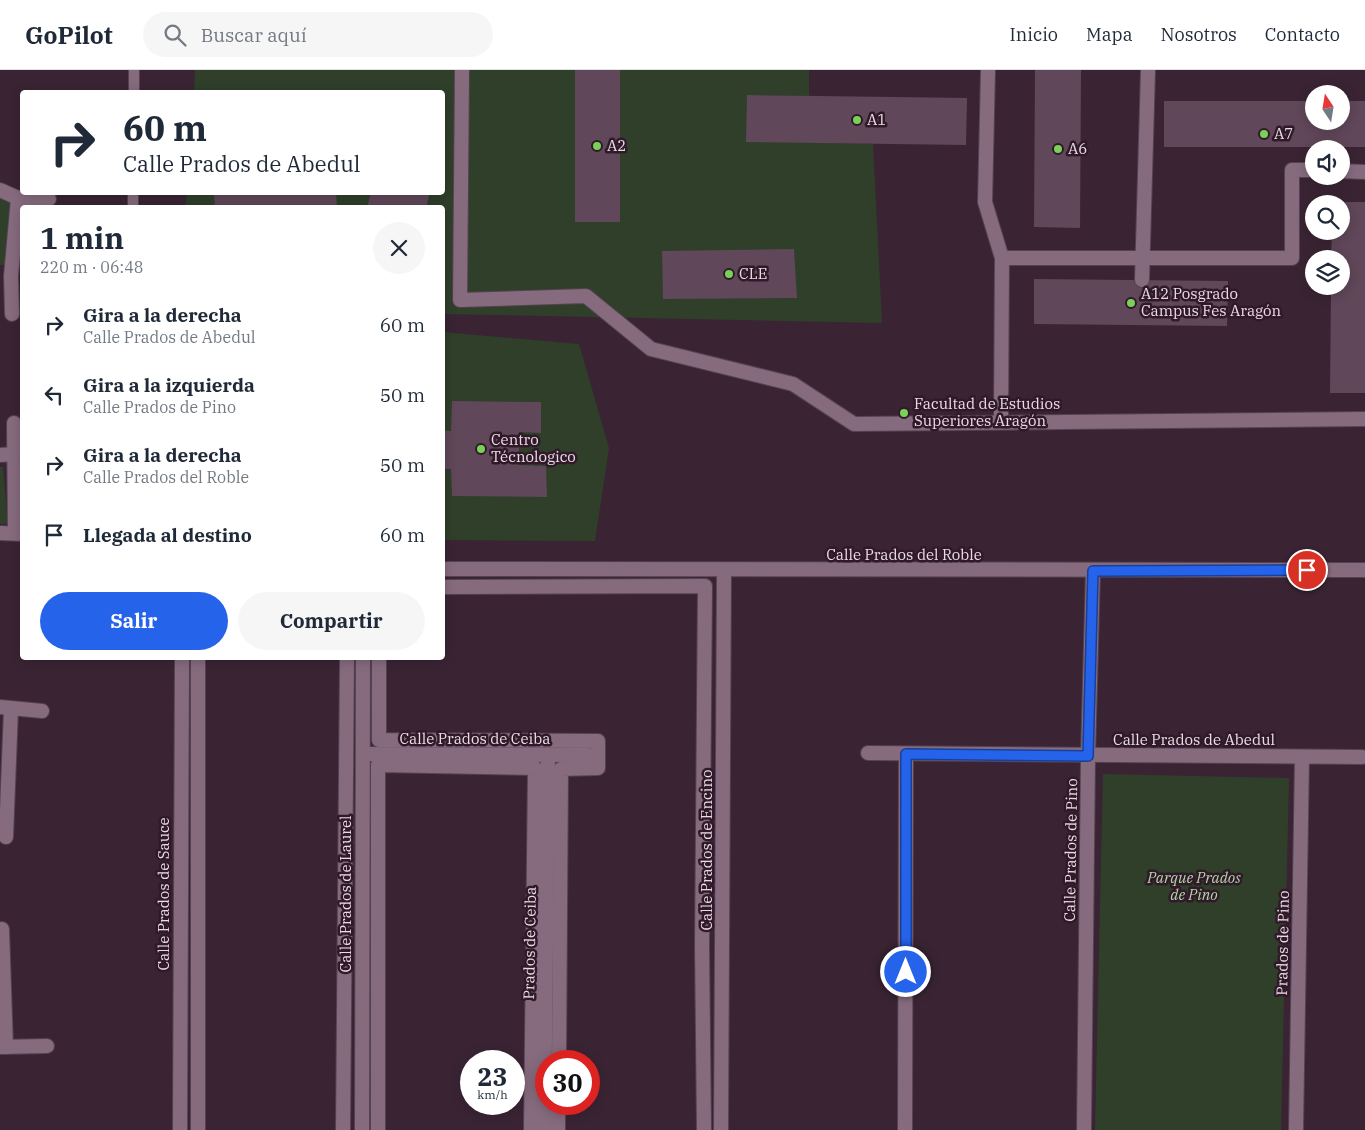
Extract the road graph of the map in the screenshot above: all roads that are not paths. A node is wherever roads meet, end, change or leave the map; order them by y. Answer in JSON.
{"nodes":[{"id":1,"x":134,"y":70,"type":"edge"},
{"id":2,"x":462,"y":70,"type":"edge"},
{"id":3,"x":988,"y":70,"type":"edge"},
{"id":4,"x":1148,"y":70,"type":"edge"},
{"id":5,"x":134,"y":90,"type":"edge"},
{"id":6,"x":1305,"y":170,"type":"edge"},
{"id":7,"x":1350,"y":171,"type":"edge"},
{"id":8,"x":1365,"y":172,"type":"edge"},
{"id":9,"x":0,"y":190,"type":"edge"},
{"id":10,"x":18,"y":198,"type":"junction"},
{"id":11,"x":49,"y":199,"type":"dead end"},
{"id":12,"x":1143,"y":257,"type":"junction"},
{"id":13,"x":1002,"y":258,"type":"junction"},
{"id":14,"x":5,"y":276,"type":"edge"},
{"id":15,"x":1142,"y":280,"type":"dead end"},
{"id":16,"x":12,"y":314,"type":"dead end"},
{"id":17,"x":1365,"y":418,"type":"edge"},
{"id":18,"x":1001,"y":421,"type":"junction"},
{"id":19,"x":14,"y":423,"type":"dead end"},
{"id":20,"x":15,"y":454,"type":"junction"},
{"id":21,"x":0,"y":455,"type":"edge"},
{"id":22,"x":0,"y":533,"type":"edge"},
{"id":23,"x":19,"y":533,"type":"edge"},
{"id":24,"x":445,"y":569,"type":"edge"},
{"id":25,"x":1365,"y":570,"type":"edge"},
{"id":26,"x":724,"y":571,"type":"junction"},
{"id":27,"x":1093,"y":571,"type":"junction"},
{"id":28,"x":445,"y":587,"type":"edge"},
{"id":29,"x":182,"y":660,"type":"edge"},
{"id":30,"x":198,"y":660,"type":"edge"},
{"id":31,"x":347,"y":660,"type":"edge"},
{"id":32,"x":363,"y":660,"type":"edge"},
{"id":33,"x":379,"y":660,"type":"edge"},
{"id":34,"x":5,"y":708,"type":"edge"},
{"id":35,"x":42,"y":711,"type":"dead end"},
{"id":36,"x":868,"y":753,"type":"dead end"},
{"id":37,"x":363,"y":754,"type":"junction"},
{"id":38,"x":906,"y":754,"type":"junction"},
{"id":39,"x":588,"y":755,"type":"dead end"},
{"id":40,"x":548,"y":756,"type":"junction"},
{"id":41,"x":1088,"y":756,"type":"junction"},
{"id":42,"x":1302,"y":756,"type":"junction"},
{"id":43,"x":1362,"y":757,"type":"dead end"},
{"id":44,"x":3,"y":796,"type":"edge"},
{"id":45,"x":6,"y":837,"type":"dead end"},
{"id":46,"x":2,"y":929,"type":"dead end"},
{"id":47,"x":2,"y":967,"type":"edge"},
{"id":48,"x":47,"y":1046,"type":"dead end"},
{"id":49,"x":3,"y":1047,"type":"edge"},
{"id":50,"x":559,"y":1050,"type":"edge"},
{"id":51,"x":558,"y":1115,"type":"edge"},
{"id":52,"x":180,"y":1130,"type":"edge"},
{"id":53,"x":198,"y":1130,"type":"edge"},
{"id":54,"x":343,"y":1130,"type":"edge"},
{"id":55,"x":362,"y":1130,"type":"edge"},
{"id":56,"x":378,"y":1130,"type":"edge"},
{"id":57,"x":531,"y":1130,"type":"edge"},
{"id":58,"x":544,"y":1130,"type":"edge"},
{"id":59,"x":558,"y":1130,"type":"edge"},
{"id":60,"x":704,"y":1130,"type":"edge"},
{"id":61,"x":721,"y":1130,"type":"edge"},
{"id":62,"x":905,"y":1130,"type":"edge"},
{"id":63,"x":1084,"y":1130,"type":"edge"},
{"id":64,"x":1296,"y":1130,"type":"edge"}],
"edges":[{"from":1,"to":5,"type":"lane"},
{"from":2,"to":18,"type":"street"},
{"from":3,"to":13,"type":"street"},
{"from":4,"to":12,"type":"street"},
{"from":6,"to":12,"type":"street"},
{"from":7,"to":8,"type":"street"},
{"from":9,"to":10,"type":"street"},
{"from":10,"to":11,"type":"street"},
{"from":10,"to":14,"type":"street"},
{"from":12,"to":13,"type":"street"},
{"from":12,"to":15,"type":"street"},
{"from":13,"to":18,"type":"street"},
{"from":14,"to":16,"type":"street"},
{"from":17,"to":18,"type":"street"},
{"from":19,"to":20,"type":"street"},
{"from":20,"to":21,"type":"street"},
{"from":20,"to":23,"type":"street"},
{"from":22,"to":23,"type":"street"},
{"from":24,"to":26,"type":"street","name":"Calle Prados del Roble"},
{"from":25,"to":27,"type":"street","name":"Calle Prados del Roble"},
{"from":26,"to":27,"type":"street","name":"Calle Prados del Roble"},
{"from":26,"to":61,"type":"street","name":"Calle Prados de Encino"},
{"from":27,"to":41,"type":"street","name":"Calle Prados de Pino"},
{"from":28,"to":60,"type":"street"},
{"from":29,"to":52,"type":"street","name":"Calle Prados de Sauce"},
{"from":30,"to":53,"type":"street"},
{"from":31,"to":54,"type":"street"},
{"from":32,"to":37,"type":"street","name":"Calle Prados de Laurel"},
{"from":33,"to":50,"type":"street"},
{"from":34,"to":35,"type":"street"},
{"from":34,"to":44,"type":"street"},
{"from":36,"to":38,"type":"street","name":"Calle Prados de Abedul"},
{"from":37,"to":40,"type":"street","name":"Calle Prados de Ceiba"},
{"from":37,"to":55,"type":"street","name":"Calle Prados de Laurel"},
{"from":38,"to":41,"type":"street","name":"Calle Prados de Abedul"},
{"from":38,"to":62,"type":"street"},
{"from":39,"to":40,"type":"street","name":"Calle Prados de Ceiba"},
{"from":40,"to":58,"type":"street","name":"Prados de Ceiba"},
{"from":41,"to":42,"type":"street","name":"Calle Prados de Abedul"},
{"from":41,"to":63,"type":"street","name":"Calle Prados de Pino"},
{"from":42,"to":43,"type":"street","name":"Calle Prados de Abedul"},
{"from":42,"to":64,"type":"street","name":"Prados de Pino"},
{"from":44,"to":45,"type":"street"},
{"from":46,"to":47,"type":"street"},
{"from":47,"to":49,"type":"street"},
{"from":48,"to":49,"type":"street"},
{"from":51,"to":59,"type":"street"},
{"from":56,"to":57,"type":"street"}]}
